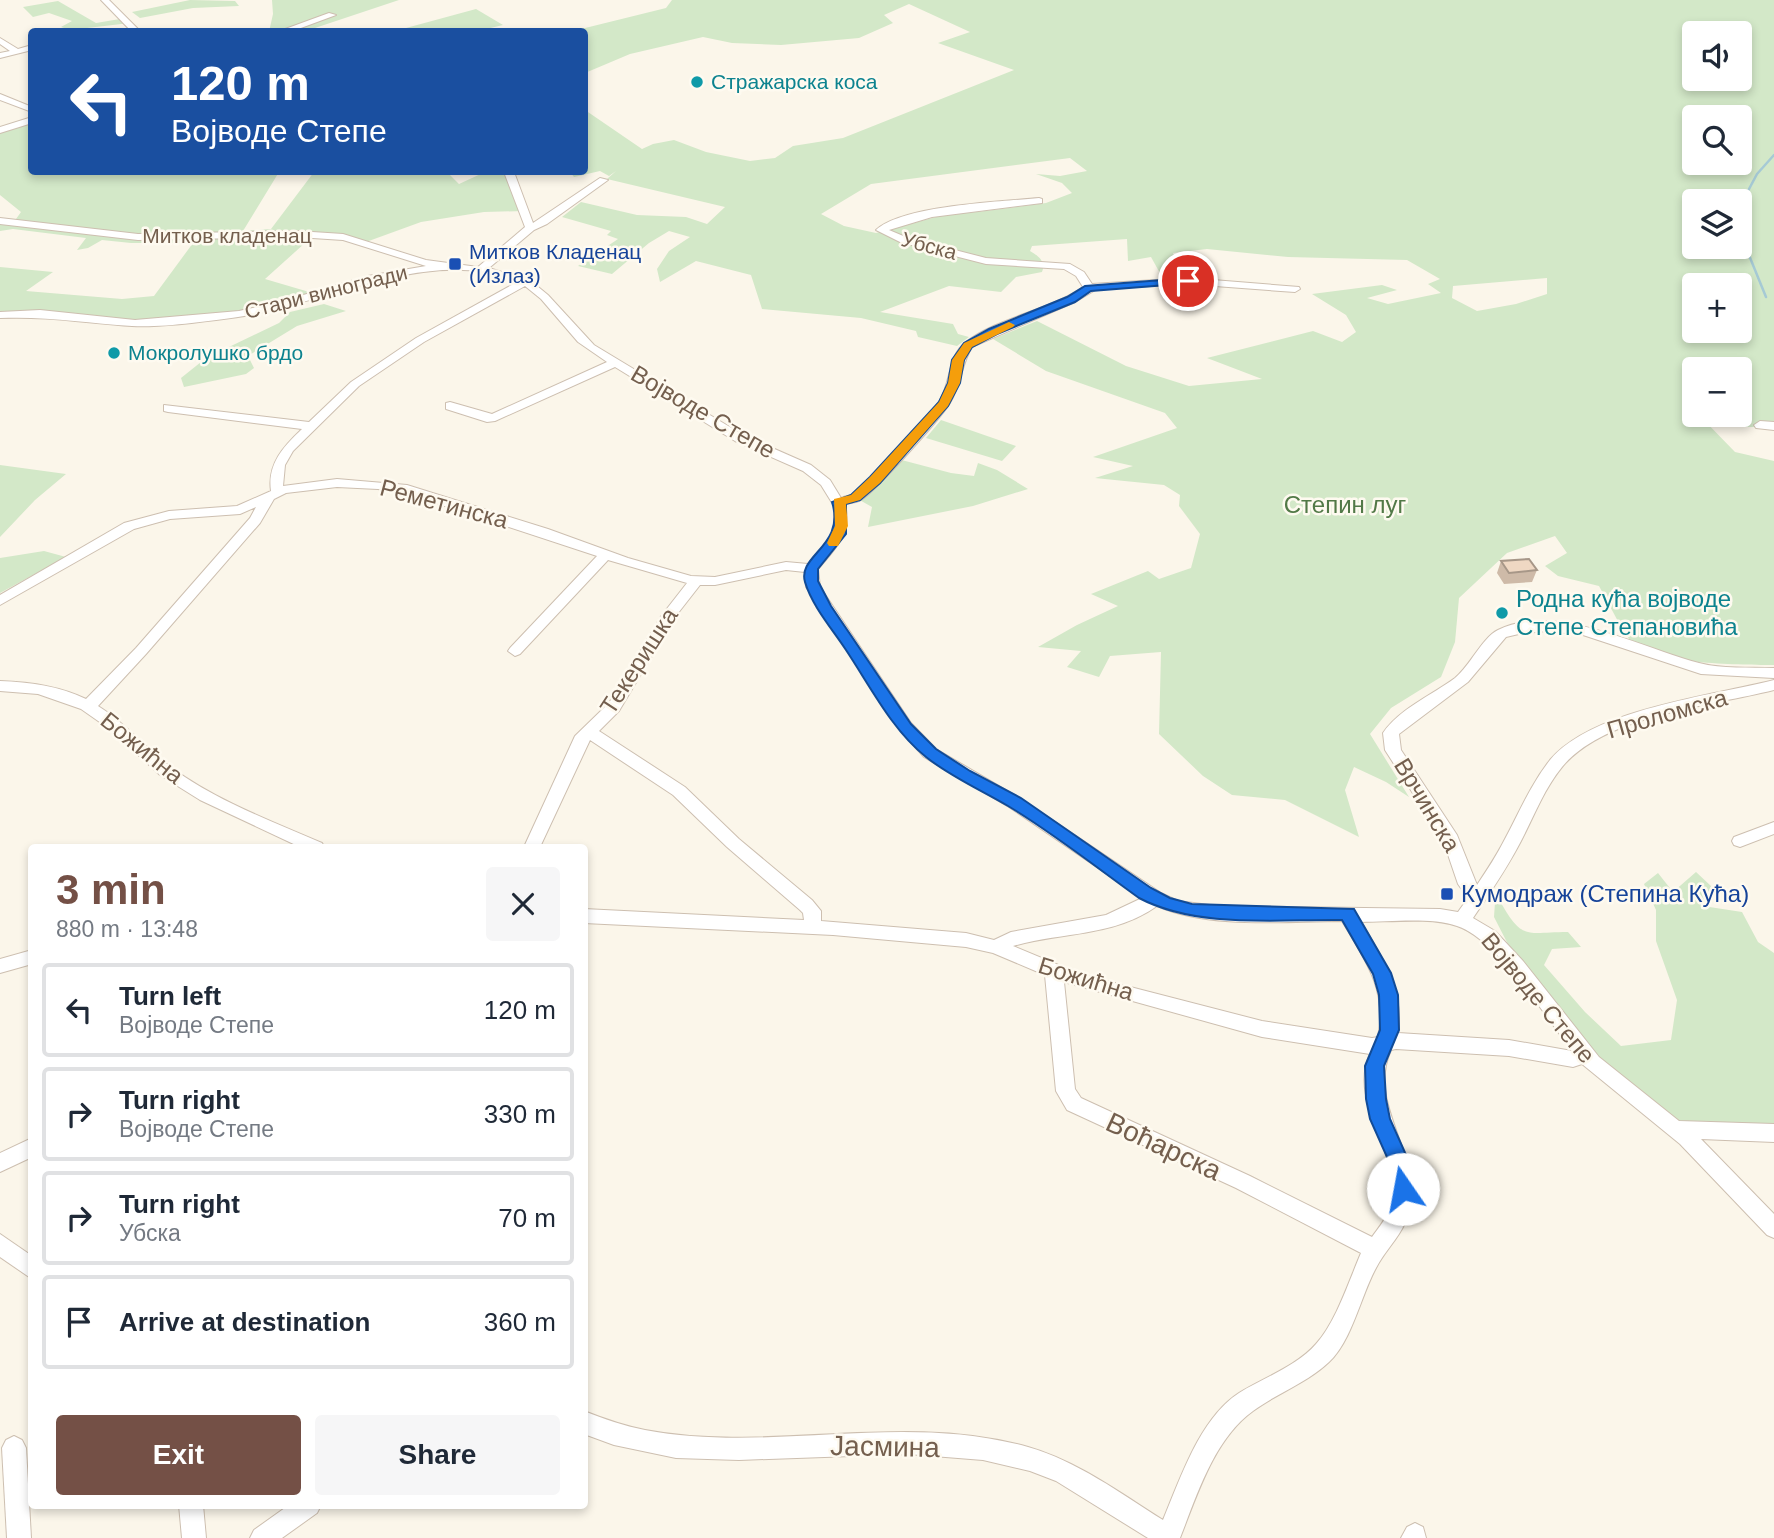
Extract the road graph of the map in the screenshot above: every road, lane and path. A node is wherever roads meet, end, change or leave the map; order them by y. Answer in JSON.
{"nodes":[{"id":1,"x":105,"y":0,"type":"edge"},
{"id":2,"x":332,"y":15,"type":"dead end"},
{"id":3,"x":133,"y":28,"type":"edge"},
{"id":4,"x":293,"y":28,"type":"edge"},
{"id":5,"x":0,"y":40,"type":"edge"},
{"id":6,"x":28,"y":48,"type":"edge"},
{"id":7,"x":16,"y":51,"type":"junction"},
{"id":8,"x":0,"y":56,"type":"edge"},
{"id":9,"x":0,"y":97,"type":"edge"},
{"id":10,"x":28,"y":108,"type":"edge"},
{"id":11,"x":28,"y":121,"type":"edge"},
{"id":12,"x":0,"y":130,"type":"edge"},
{"id":13,"x":510,"y":175,"type":"edge"},
{"id":14,"x":603,"y":180,"type":"dead end"},
{"id":15,"x":1039,"y":201,"type":"dead end"},
{"id":16,"x":0,"y":221,"type":"edge"},
{"id":17,"x":530,"y":228,"type":"junction"},
{"id":18,"x":447,"y":267,"type":"junction"},
{"id":19,"x":481,"y":270,"type":"junction"},
{"id":20,"x":525,"y":282,"type":"junction"},
{"id":21,"x":1089,"y":288,"type":"junction"},
{"id":22,"x":1295,"y":289,"type":"dead end"},
{"id":23,"x":0,"y":315,"type":"edge"},
{"id":24,"x":617,"y":362,"type":"junction"},
{"id":25,"x":450,"y":406,"type":"dead end"},
{"id":26,"x":168,"y":408,"type":"dead end"},
{"id":27,"x":1760,"y":425,"type":"dead end"},
{"id":28,"x":310,"y":426,"type":"junction"},
{"id":29,"x":1774,"y":426,"type":"edge"},
{"id":30,"x":274,"y":494,"type":"junction"},
{"id":31,"x":839,"y":502,"type":"junction"},
{"id":32,"x":606,"y":555,"type":"junction"},
{"id":33,"x":811,"y":568,"type":"junction"},
{"id":34,"x":696,"y":581,"type":"junction"},
{"id":35,"x":0,"y":601,"type":"edge"},
{"id":36,"x":515,"y":652,"type":"dead end"},
{"id":37,"x":1774,"y":673,"type":"edge"},
{"id":38,"x":1774,"y":685,"type":"edge"},
{"id":39,"x":0,"y":686,"type":"edge"},
{"id":40,"x":89,"y":706,"type":"junction"},
{"id":41,"x":589,"y":732,"type":"junction"},
{"id":42,"x":1774,"y":828,"type":"edge"},
{"id":43,"x":1740,"y":841,"type":"dead end"},
{"id":44,"x":309,"y":844,"type":"edge"},
{"id":45,"x":533,"y":844,"type":"edge"},
{"id":46,"x":1478,"y":897,"type":"junction"},
{"id":47,"x":1155,"y":898,"type":"junction"},
{"id":48,"x":1347,"y":914,"type":"junction"},
{"id":49,"x":588,"y":916,"type":"edge"},
{"id":50,"x":1462,"y":920,"type":"junction"},
{"id":51,"x":813,"y":927,"type":"junction"},
{"id":52,"x":996,"y":947,"type":"junction"},
{"id":53,"x":28,"y":958,"type":"edge"},
{"id":54,"x":0,"y":966,"type":"edge"},
{"id":55,"x":1054,"y":972,"type":"junction"},
{"id":56,"x":1384,"y":1045,"type":"junction"},
{"id":57,"x":1584,"y":1055,"type":"junction"},
{"id":58,"x":1676,"y":1129,"type":"junction"},
{"id":59,"x":1774,"y":1133,"type":"edge"},
{"id":60,"x":28,"y":1149,"type":"edge"},
{"id":61,"x":0,"y":1163,"type":"edge"},
{"id":62,"x":1774,"y":1228,"type":"edge"},
{"id":63,"x":0,"y":1244,"type":"edge"},
{"id":64,"x":1376,"y":1250,"type":"junction"},
{"id":65,"x":28,"y":1266,"type":"edge"},
{"id":66,"x":588,"y":1423,"type":"edge"},
{"id":67,"x":14,"y":1448,"type":"dead end"},
{"id":68,"x":191,"y":1509,"type":"edge"},
{"id":69,"x":303,"y":1509,"type":"edge"},
{"id":70,"x":19,"y":1538,"type":"edge"},
{"id":71,"x":194,"y":1538,"type":"edge"},
{"id":72,"x":262,"y":1538,"type":"edge"},
{"id":73,"x":1168,"y":1538,"type":"edge"}],
"edges":[{"from":1,"to":3,"type":"street"},
{"from":2,"to":4,"type":"street"},
{"from":5,"to":7,"type":"street"},
{"from":6,"to":7,"type":"street"},
{"from":7,"to":8,"type":"street"},
{"from":9,"to":10,"type":"street"},
{"from":11,"to":12,"type":"street"},
{"from":13,"to":17,"type":"street"},
{"from":14,"to":17,"type":"street"},
{"from":15,"to":21,"type":"street","name":"Убска"},
{"from":16,"to":18,"type":"street","name":"Митков кладенац"},
{"from":17,"to":19,"type":"street"},
{"from":18,"to":19,"type":"street","name":"Стари виногради"},
{"from":18,"to":23,"type":"street","name":"Стари виногради"},
{"from":19,"to":20,"type":"street","name":"Војводе Степе"},
{"from":20,"to":24,"type":"street","name":"Војводе Степе"},
{"from":20,"to":28,"type":"street"},
{"from":21,"to":22,"type":"street"},
{"from":21,"to":31,"type":"street"},
{"from":24,"to":25,"type":"street","name":"Војводе Степе"},
{"from":24,"to":31,"type":"street","name":"Војводе Степе"},
{"from":26,"to":28,"type":"street"},
{"from":27,"to":29,"type":"street"},
{"from":28,"to":30,"type":"street"},
{"from":30,"to":32,"type":"street","name":"Реметинска"},
{"from":30,"to":35,"type":"street","name":"Реметинска"},
{"from":30,"to":40,"type":"street"},
{"from":31,"to":33,"type":"street"},
{"from":32,"to":34,"type":"street","name":"Реметинска"},
{"from":32,"to":36,"type":"street"},
{"from":33,"to":34,"type":"street"},
{"from":33,"to":47,"type":"street","name":"Војводе Степе"},
{"from":34,"to":41,"type":"street","name":"Текеришка"},
{"from":37,"to":46,"type":"street","name":"Врчинска"},
{"from":38,"to":46,"type":"street","name":"Проломска"},
{"from":39,"to":40,"type":"street","name":"Божићна"},
{"from":40,"to":44,"type":"street","name":"Божићна"},
{"from":41,"to":45,"type":"street","name":"Текеришка"},
{"from":41,"to":51,"type":"street"},
{"from":42,"to":43,"type":"street"},
{"from":46,"to":50,"type":"street"},
{"from":47,"to":48,"type":"street","name":"Војводе Степе"},
{"from":47,"to":52,"type":"street"},
{"from":48,"to":50,"type":"street","name":"Војводе Степе"},
{"from":48,"to":56,"type":"street"},
{"from":49,"to":51,"type":"street","name":"Божићна"},
{"from":50,"to":57,"type":"street","name":"Војводе Степе"},
{"from":51,"to":52,"type":"street","name":"Божићна"},
{"from":52,"to":55,"type":"street","name":"Божићна"},
{"from":53,"to":54,"type":"street"},
{"from":55,"to":56,"type":"street","name":"Божићна"},
{"from":55,"to":64,"type":"street","name":"Воћарска"},
{"from":56,"to":57,"type":"street","name":"Божићна"},
{"from":56,"to":64,"type":"street"},
{"from":57,"to":58,"type":"street","name":"Војводе Степе"},
{"from":58,"to":59,"type":"street"},
{"from":58,"to":62,"type":"street","name":"Војводе Степе"},
{"from":60,"to":61,"type":"street"},
{"from":63,"to":65,"type":"street"},
{"from":64,"to":73,"type":"street"},
{"from":66,"to":73,"type":"street","name":"Јасмина"},
{"from":67,"to":70,"type":"street"},
{"from":68,"to":71,"type":"street"},
{"from":69,"to":72,"type":"street"}]}
